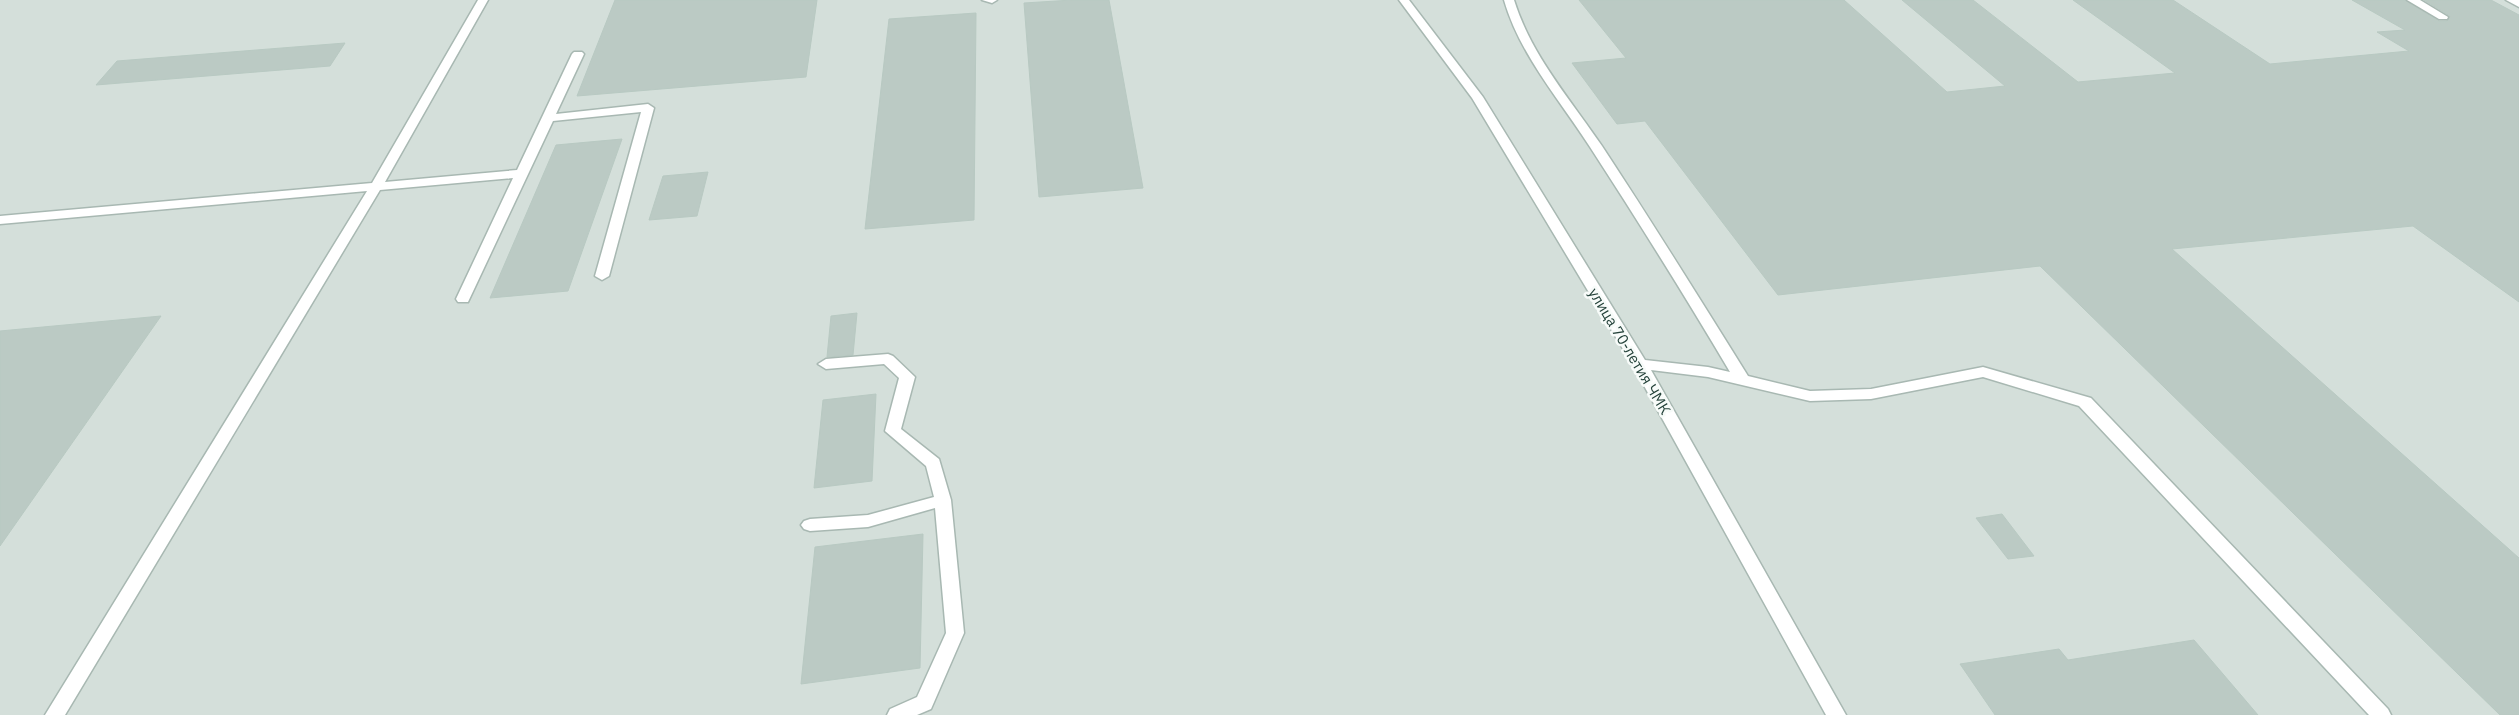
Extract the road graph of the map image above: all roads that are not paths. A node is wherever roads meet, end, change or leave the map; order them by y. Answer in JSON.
{"nodes":[{"id":1,"x":483,"y":0,"type":"edge"},
{"id":2,"x":987,"y":0,"type":"edge"},
{"id":3,"x":992,"y":0,"type":"edge"},
{"id":4,"x":1404,"y":0,"type":"edge"},
{"id":5,"x":1509,"y":0,"type":"edge"},
{"id":6,"x":2412,"y":0,"type":"edge"},
{"id":7,"x":2511,"y":0,"type":"edge"},
{"id":8,"x":2519,"y":4,"type":"edge"},
{"id":9,"x":2443,"y":17,"type":"dead end"},
{"id":10,"x":578,"y":54,"type":"dead end"},
{"id":11,"x":547,"y":118,"type":"junction"},
{"id":12,"x":520,"y":174,"type":"junction"},
{"id":13,"x":377,"y":186,"type":"junction"},
{"id":14,"x":0,"y":220,"type":"edge"},
{"id":15,"x":602,"y":276,"type":"dead end"},
{"id":16,"x":463,"y":299,"type":"dead end"},
{"id":17,"x":826,"y":364,"type":"dead end"},
{"id":18,"x":1640,"y":364,"type":"junction"},
{"id":19,"x":1742,"y":379,"type":"junction"},
{"id":20,"x":942,"y":500,"type":"junction"},
{"id":21,"x":810,"y":525,"type":"dead end"},
{"id":22,"x":55,"y":715,"type":"edge"},
{"id":23,"x":898,"y":715,"type":"edge"},
{"id":24,"x":1836,"y":715,"type":"edge"},
{"id":25,"x":2381,"y":715,"type":"edge"}],
"edges":[{"from":1,"to":13,"type":"street"},
{"from":2,"to":3,"type":"street"},
{"from":4,"to":18,"type":"street","name":"улица 70-летия ЧМК"},
{"from":5,"to":19,"type":"street"},
{"from":6,"to":9,"type":"street"},
{"from":7,"to":8,"type":"street"},
{"from":10,"to":11,"type":"street"},
{"from":11,"to":12,"type":"street"},
{"from":11,"to":15,"type":"street"},
{"from":12,"to":13,"type":"street"},
{"from":12,"to":16,"type":"street"},
{"from":13,"to":14,"type":"street"},
{"from":13,"to":22,"type":"street"},
{"from":17,"to":20,"type":"street"},
{"from":18,"to":19,"type":"street"},
{"from":18,"to":24,"type":"street","name":"улица 70-летия ЧМК"},
{"from":19,"to":25,"type":"street"},
{"from":20,"to":21,"type":"street"},
{"from":20,"to":23,"type":"street"}]}
